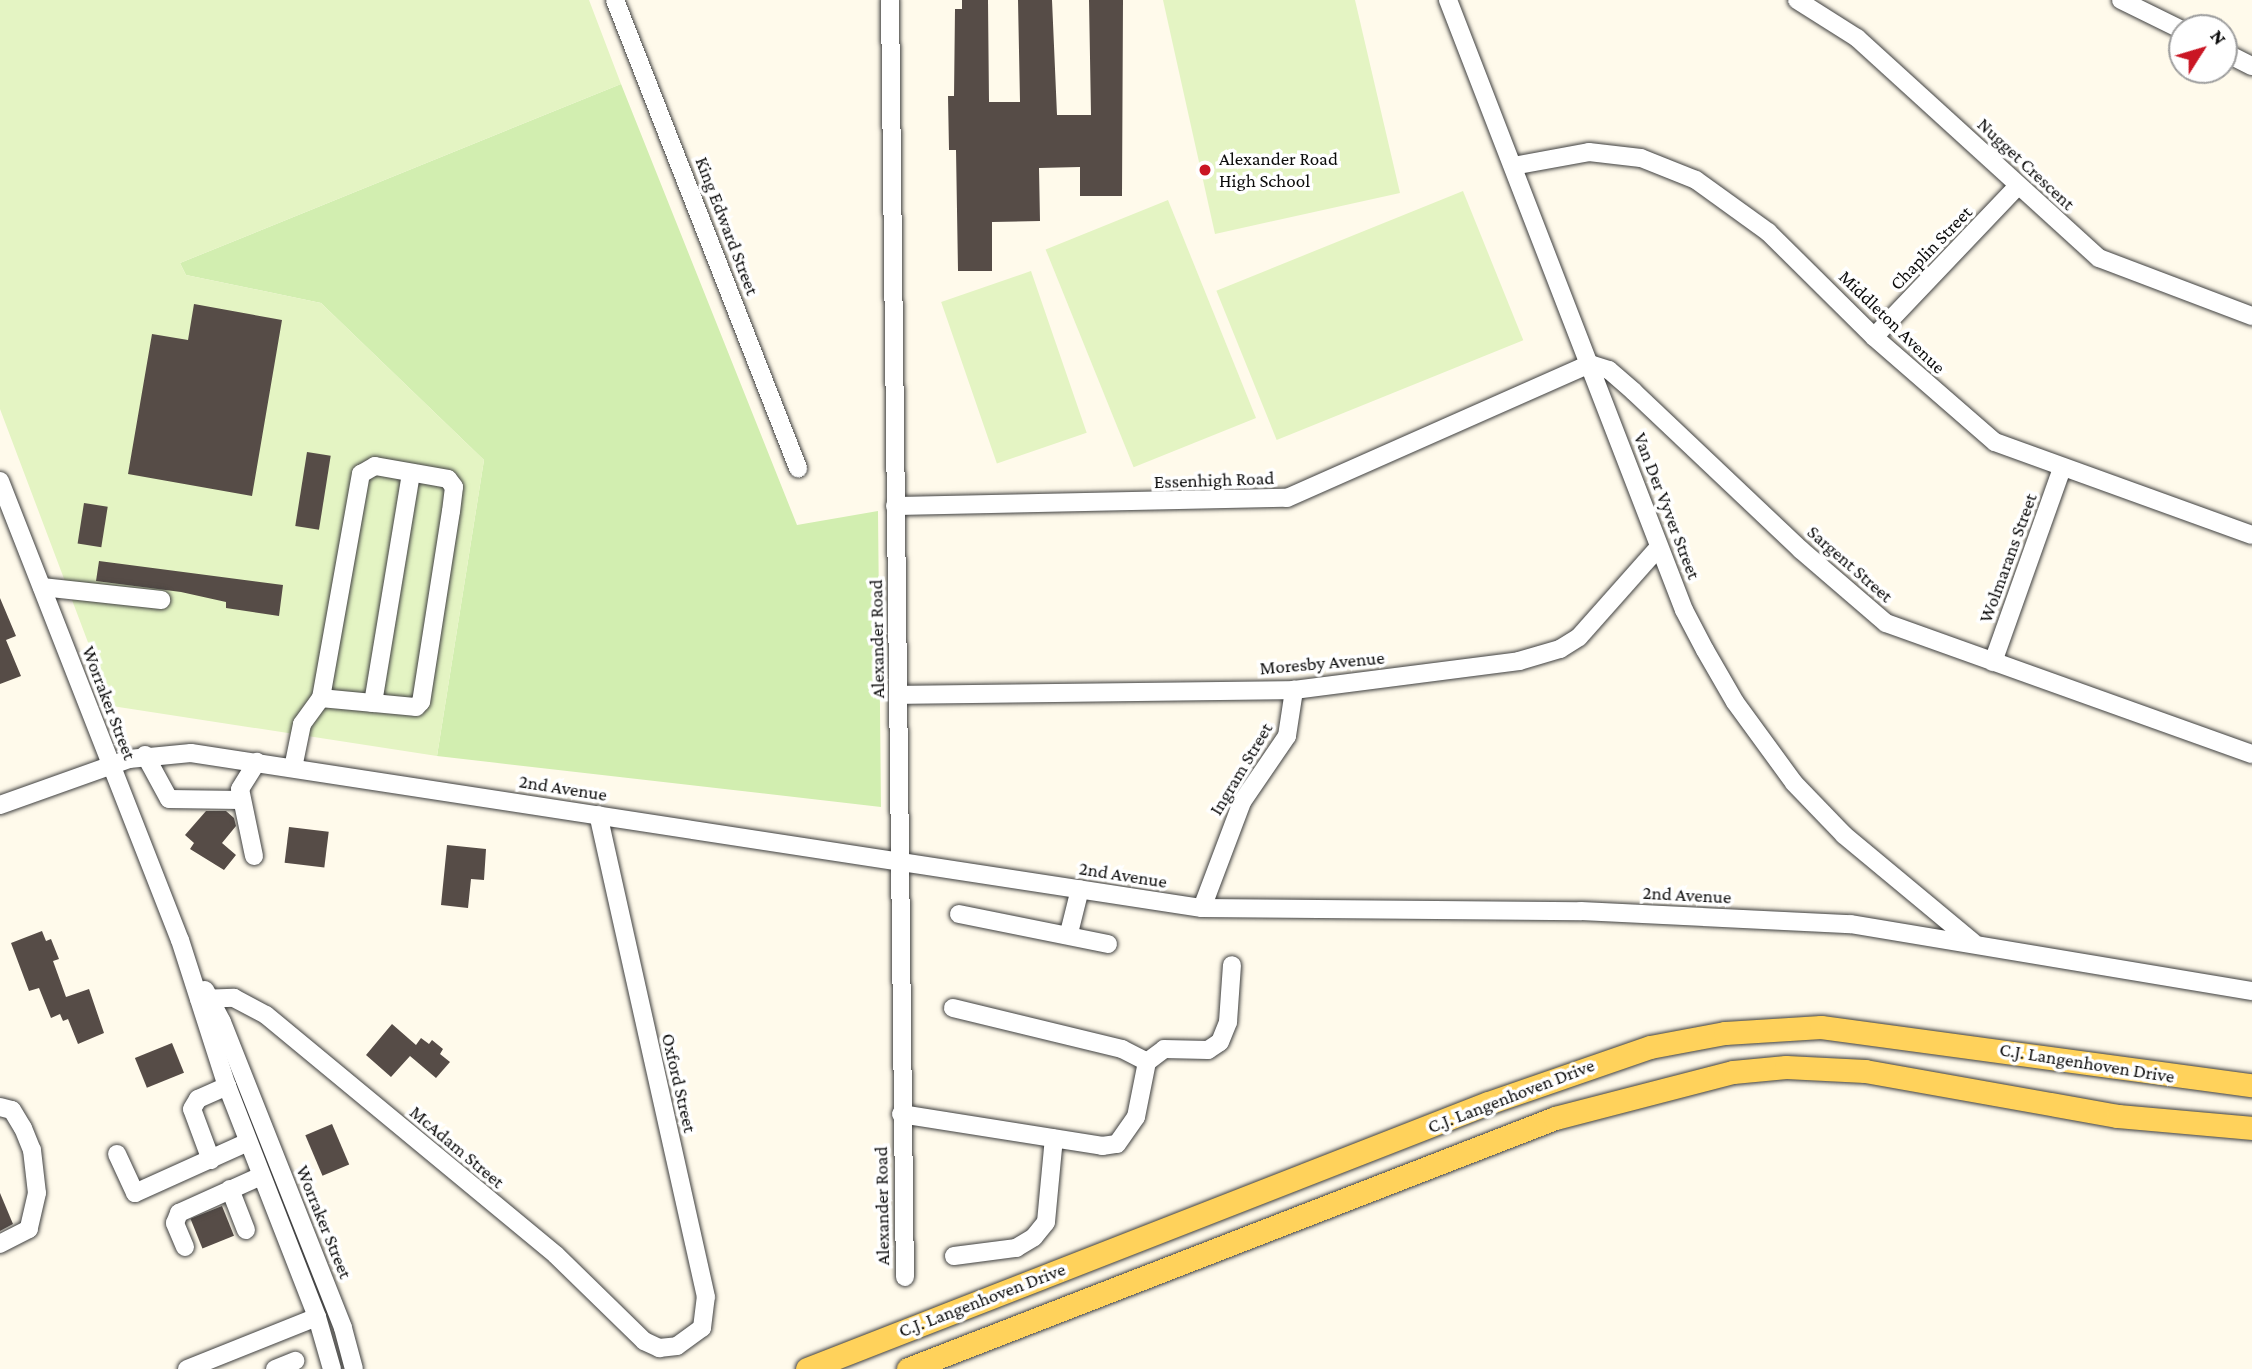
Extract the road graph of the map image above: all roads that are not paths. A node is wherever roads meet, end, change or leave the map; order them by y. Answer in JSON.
{"nodes":[{"id":1,"x":615,"y":0,"type":"edge"},
{"id":2,"x":890,"y":0,"type":"edge"},
{"id":3,"x":1448,"y":0,"type":"edge"},
{"id":4,"x":1797,"y":0,"type":"edge"},
{"id":5,"x":2121,"y":0,"type":"edge"},
{"id":6,"x":2168,"y":23,"type":"edge"},
{"id":7,"x":1513,"y":166,"type":"junction"},
{"id":8,"x":2018,"y":186,"type":"junction"},
{"id":9,"x":2252,"y":316,"type":"edge"},
{"id":10,"x":1874,"y":337,"type":"junction"},
{"id":11,"x":1590,"y":364,"type":"junction"},
{"id":12,"x":798,"y":468,"type":"dead end"},
{"id":13,"x":2062,"y":468,"type":"junction"},
{"id":14,"x":411,"y":473,"type":"junction"},
{"id":15,"x":0,"y":481,"type":"edge"},
{"id":16,"x":895,"y":506,"type":"junction"},
{"id":17,"x":2252,"y":535,"type":"edge"},
{"id":18,"x":1659,"y":547,"type":"junction"},
{"id":19,"x":42,"y":587,"type":"junction"},
{"id":20,"x":161,"y":600,"type":"dead end"},
{"id":21,"x":1993,"y":662,"type":"junction"},
{"id":22,"x":1294,"y":690,"type":"junction"},
{"id":23,"x":899,"y":695,"type":"junction"},
{"id":24,"x":321,"y":698,"type":"junction"},
{"id":25,"x":373,"y":703,"type":"junction"},
{"id":26,"x":2252,"y":754,"type":"edge"},
{"id":27,"x":145,"y":755,"type":"junction"},
{"id":28,"x":257,"y":762,"type":"junction"},
{"id":29,"x":111,"y":766,"type":"junction"},
{"id":30,"x":293,"y":768,"type":"junction"},
{"id":31,"x":241,"y":800,"type":"junction"},
{"id":32,"x":0,"y":805,"type":"edge"},
{"id":33,"x":598,"y":815,"type":"junction"},
{"id":34,"x":254,"y":856,"type":"dead end"},
{"id":35,"x":899,"y":863,"type":"junction"},
{"id":36,"x":1080,"y":889,"type":"junction"},
{"id":37,"x":1202,"y":908,"type":"junction"},
{"id":38,"x":959,"y":914,"type":"dead end"},
{"id":39,"x":1069,"y":933,"type":"junction"},
{"id":40,"x":1975,"y":943,"type":"junction"},
{"id":41,"x":1108,"y":944,"type":"dead end"},
{"id":42,"x":1232,"y":965,"type":"dead end"},
{"id":43,"x":2252,"y":991,"type":"edge"},
{"id":44,"x":204,"y":999,"type":"junction"},
{"id":45,"x":953,"y":1009,"type":"dead end"},
{"id":46,"x":1147,"y":1062,"type":"junction"},
{"id":47,"x":2252,"y":1085,"type":"edge"},
{"id":48,"x":227,"y":1086,"type":"junction"},
{"id":49,"x":0,"y":1107,"type":"edge"},
{"id":50,"x":901,"y":1114,"type":"junction"},
{"id":51,"x":2252,"y":1128,"type":"edge"},
{"id":52,"x":1054,"y":1138,"type":"junction"},
{"id":53,"x":248,"y":1142,"type":"junction"},
{"id":54,"x":117,"y":1154,"type":"dead end"},
{"id":55,"x":211,"y":1160,"type":"junction"},
{"id":56,"x":261,"y":1176,"type":"junction"},
{"id":57,"x":230,"y":1189,"type":"junction"},
{"id":58,"x":246,"y":1230,"type":"dead end"},
{"id":59,"x":0,"y":1244,"type":"edge"},
{"id":60,"x":185,"y":1247,"type":"dead end"},
{"id":61,"x":954,"y":1256,"type":"dead end"},
{"id":62,"x":905,"y":1277,"type":"dead end"},
{"id":63,"x":317,"y":1317,"type":"junction"},
{"id":64,"x":677,"y":1346,"type":"joint"},
{"id":65,"x":295,"y":1361,"type":"dead end"},
{"id":66,"x":187,"y":1369,"type":"edge"},
{"id":67,"x":275,"y":1369,"type":"edge"},
{"id":68,"x":332,"y":1369,"type":"edge"},
{"id":69,"x":354,"y":1369,"type":"edge"},
{"id":70,"x":807,"y":1369,"type":"edge"},
{"id":71,"x":908,"y":1369,"type":"edge"}],
"edges":[{"from":1,"to":12,"type":"street","name":"King Edward Street"},
{"from":2,"to":16,"type":"street","name":"Alexander Road"},
{"from":3,"to":7,"type":"street","name":"Van Der Vyver Street"},
{"from":4,"to":8,"type":"street","name":"Nugget Crescent"},
{"from":5,"to":6,"type":"street"},
{"from":7,"to":10,"type":"street","name":"Middleton Avenue"},
{"from":7,"to":11,"type":"street","name":"Van Der Vyver Street"},
{"from":8,"to":9,"type":"street","name":"Nugget Crescent"},
{"from":8,"to":10,"type":"street","name":"Chaplin Street"},
{"from":10,"to":13,"type":"street","name":"Middleton Avenue"},
{"from":11,"to":16,"type":"street","name":"Essenhigh Road"},
{"from":11,"to":18,"type":"street","name":"Van Der Vyver Street"},
{"from":11,"to":21,"type":"street","name":"Sargent Street"},
{"from":13,"to":17,"type":"street","name":"Middleton Avenue"},
{"from":13,"to":21,"type":"street","name":"Wolmarans Street"},
{"from":14,"to":24,"type":"street"},
{"from":14,"to":25,"type":"street"},
{"from":14,"to":25,"type":"street"},
{"from":15,"to":19,"type":"street","name":"Worraker Street"},
{"from":16,"to":23,"type":"street","name":"Alexander Road"},
{"from":18,"to":22,"type":"street","name":"Moresby Avenue"},
{"from":18,"to":40,"type":"street","name":"Van Der Vyver Street"},
{"from":19,"to":20,"type":"street"},
{"from":19,"to":29,"type":"street","name":"Worraker Street"},
{"from":21,"to":26,"type":"street","name":"Sargent Street"},
{"from":22,"to":23,"type":"street","name":"Moresby Avenue"},
{"from":22,"to":37,"type":"street","name":"Ingram Street"},
{"from":23,"to":35,"type":"street","name":"Alexander Road"},
{"from":24,"to":25,"type":"street"},
{"from":24,"to":30,"type":"street"},
{"from":27,"to":28,"type":"street","name":"2nd Avenue"},
{"from":27,"to":29,"type":"street","name":"2nd Avenue"},
{"from":27,"to":31,"type":"street"},
{"from":28,"to":30,"type":"street","name":"2nd Avenue"},
{"from":28,"to":31,"type":"street"},
{"from":29,"to":32,"type":"street","name":"2nd Avenue"},
{"from":29,"to":44,"type":"street","name":"Worraker Street"},
{"from":30,"to":33,"type":"street","name":"2nd Avenue"},
{"from":31,"to":34,"type":"street"},
{"from":33,"to":35,"type":"street","name":"2nd Avenue"},
{"from":33,"to":64,"type":"street","name":"Oxford Street"},
{"from":35,"to":36,"type":"street","name":"2nd Avenue"},
{"from":35,"to":50,"type":"street","name":"Alexander Road"},
{"from":36,"to":37,"type":"street","name":"2nd Avenue"},
{"from":36,"to":39,"type":"street"},
{"from":37,"to":40,"type":"street","name":"2nd Avenue"},
{"from":38,"to":39,"type":"street"},
{"from":39,"to":41,"type":"street"},
{"from":40,"to":43,"type":"street","name":"2nd Avenue"},
{"from":42,"to":46,"type":"street"},
{"from":44,"to":48,"type":"street","name":"Worraker Street"},
{"from":44,"to":64,"type":"street","name":"McAdam Street"},
{"from":44,"to":69,"type":"street","name":"Worraker Street"},
{"from":45,"to":46,"type":"street"},
{"from":46,"to":52,"type":"street"},
{"from":47,"to":70,"type":"main road","name":"C.J. Langenhoven Drive"},
{"from":48,"to":53,"type":"street","name":"Worraker Street"},
{"from":48,"to":55,"type":"street"},
{"from":49,"to":59,"type":"street"},
{"from":50,"to":52,"type":"street"},
{"from":50,"to":62,"type":"street","name":"Alexander Road"},
{"from":51,"to":71,"type":"main road","name":"C.J. Langenhoven Drive"},
{"from":52,"to":61,"type":"street"},
{"from":53,"to":55,"type":"street"},
{"from":53,"to":56,"type":"street","name":"Worraker Street"},
{"from":54,"to":55,"type":"street"},
{"from":56,"to":57,"type":"street"},
{"from":56,"to":63,"type":"street","name":"Worraker Street"},
{"from":57,"to":58,"type":"street"},
{"from":57,"to":60,"type":"street"},
{"from":63,"to":66,"type":"street"},
{"from":63,"to":68,"type":"street","name":"Worraker Street"},
{"from":65,"to":67,"type":"street"}]}
